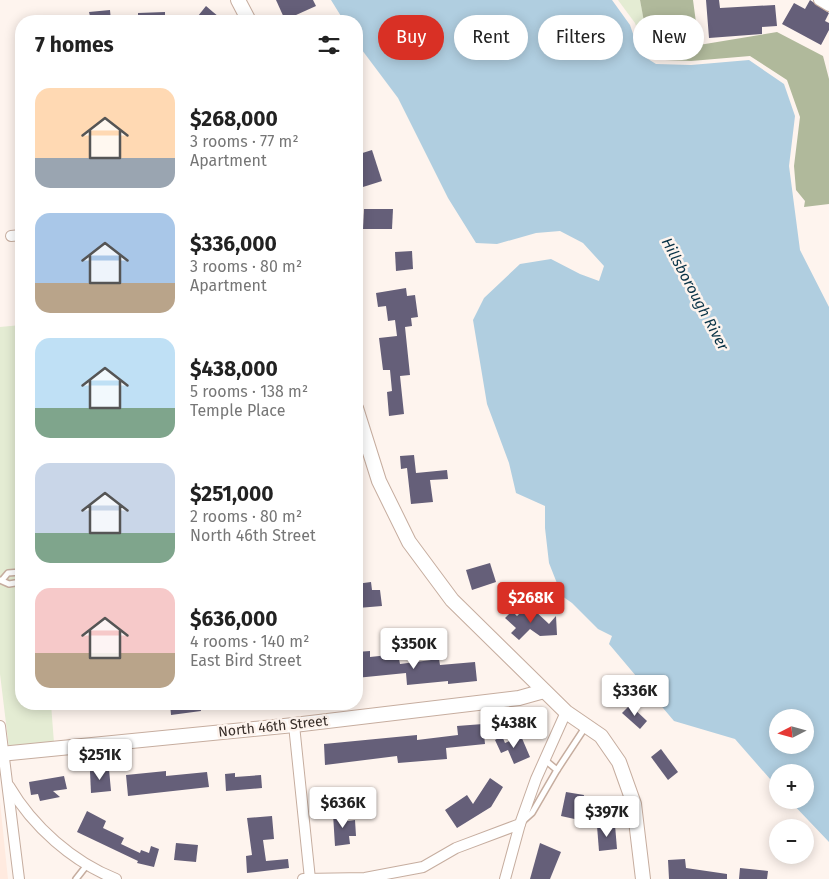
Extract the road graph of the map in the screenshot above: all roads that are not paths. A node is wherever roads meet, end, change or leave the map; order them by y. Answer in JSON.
{"nodes":[{"id":1,"x":238,"y":0,"type":"edge"},
{"id":2,"x":819,"y":0,"type":"edge"},
{"id":3,"x":829,"y":6,"type":"edge"},
{"id":4,"x":246,"y":15,"type":"edge"},
{"id":5,"x":363,"y":430,"type":"edge"},
{"id":6,"x":15,"y":572,"type":"edge"},
{"id":7,"x":2,"y":580,"type":"edge"},
{"id":8,"x":15,"y":583,"type":"edge"},
{"id":9,"x":544,"y":691,"type":"junction"},
{"id":10,"x":566,"y":712,"type":"junction"},
{"id":11,"x":294,"y":725,"type":"junction"},
{"id":12,"x":0,"y":726,"type":"edge"},
{"id":13,"x":586,"y":726,"type":"junction"},
{"id":14,"x":2,"y":754,"type":"edge"},
{"id":15,"x":544,"y":760,"type":"junction"},
{"id":16,"x":557,"y":770,"type":"junction"},
{"id":17,"x":8,"y":783,"type":"junction"},
{"id":18,"x":520,"y":824,"type":"junction"},
{"id":19,"x":87,"y":865,"type":"junction"},
{"id":20,"x":19,"y":879,"type":"edge"},
{"id":21,"x":76,"y":879,"type":"edge"},
{"id":22,"x":116,"y":879,"type":"edge"},
{"id":23,"x":308,"y":879,"type":"edge"},
{"id":24,"x":366,"y":879,"type":"edge"},
{"id":25,"x":505,"y":879,"type":"edge"},
{"id":26,"x":643,"y":879,"type":"edge"}],
"edges":[{"from":1,"to":4,"type":"street"},
{"from":2,"to":3,"type":"street"},
{"from":5,"to":9,"type":"street"},
{"from":6,"to":7,"type":"lane"},
{"from":7,"to":8,"type":"lane"},
{"from":9,"to":10,"type":"street"},
{"from":9,"to":11,"type":"street","name":"North 46th Street"},
{"from":10,"to":13,"type":"street"},
{"from":10,"to":15,"type":"street"},
{"from":11,"to":14,"type":"street","name":"North 46th Street"},
{"from":11,"to":23,"type":"street"},
{"from":12,"to":14,"type":"street"},
{"from":13,"to":16,"type":"lane"},
{"from":13,"to":26,"type":"street"},
{"from":14,"to":17,"type":"street"},
{"from":15,"to":16,"type":"lane"},
{"from":15,"to":18,"type":"street"},
{"from":16,"to":18,"type":"lane"},
{"from":17,"to":19,"type":"street"},
{"from":17,"to":20,"type":"street"},
{"from":18,"to":24,"type":"street"},
{"from":18,"to":25,"type":"street"},
{"from":19,"to":21,"type":"lane"},
{"from":19,"to":22,"type":"street"},
{"from":23,"to":24,"type":"street"}]}
